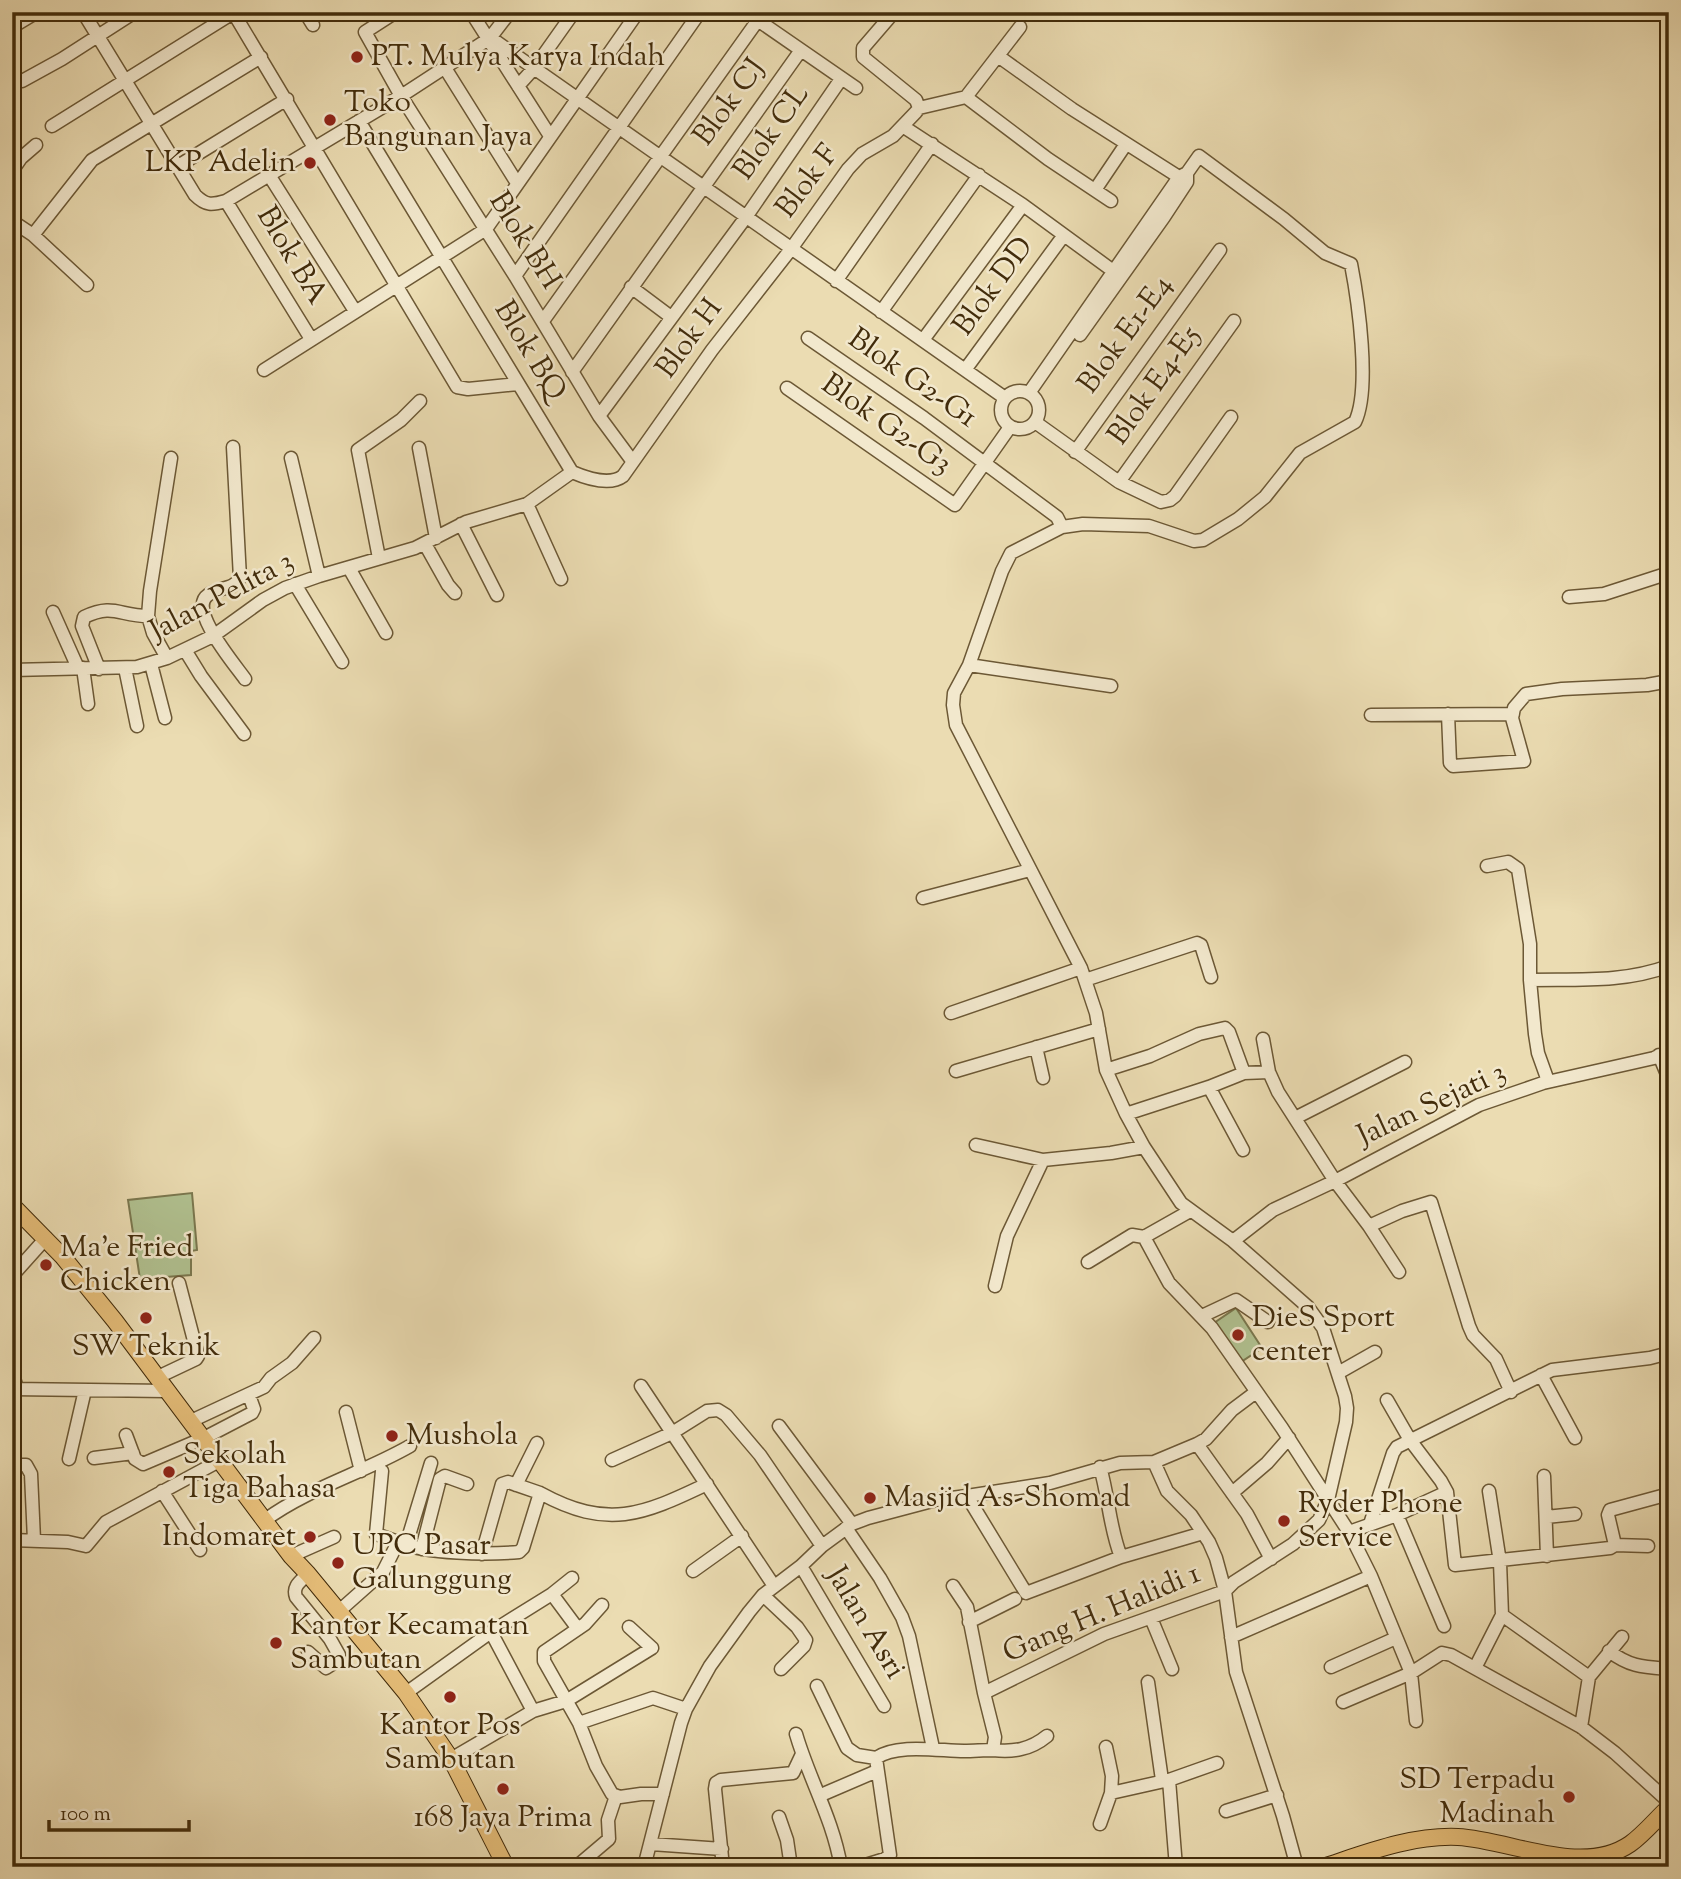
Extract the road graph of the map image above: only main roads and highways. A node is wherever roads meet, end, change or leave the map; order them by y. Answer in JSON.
{"nodes":[{"id":1,"x":13,"y":1206,"type":"edge"},
{"id":2,"x":1669,"y":1807,"type":"edge"},
{"id":3,"x":1578,"y":1863,"type":"edge"},
{"id":4,"x":499,"y":1864,"type":"edge"},
{"id":5,"x":1322,"y":1867,"type":"edge"}],
"edges":[{"from":1,"to":4,"type":"main road"},
{"from":2,"to":3,"type":"main road"},
{"from":3,"to":5,"type":"main road"}]}
